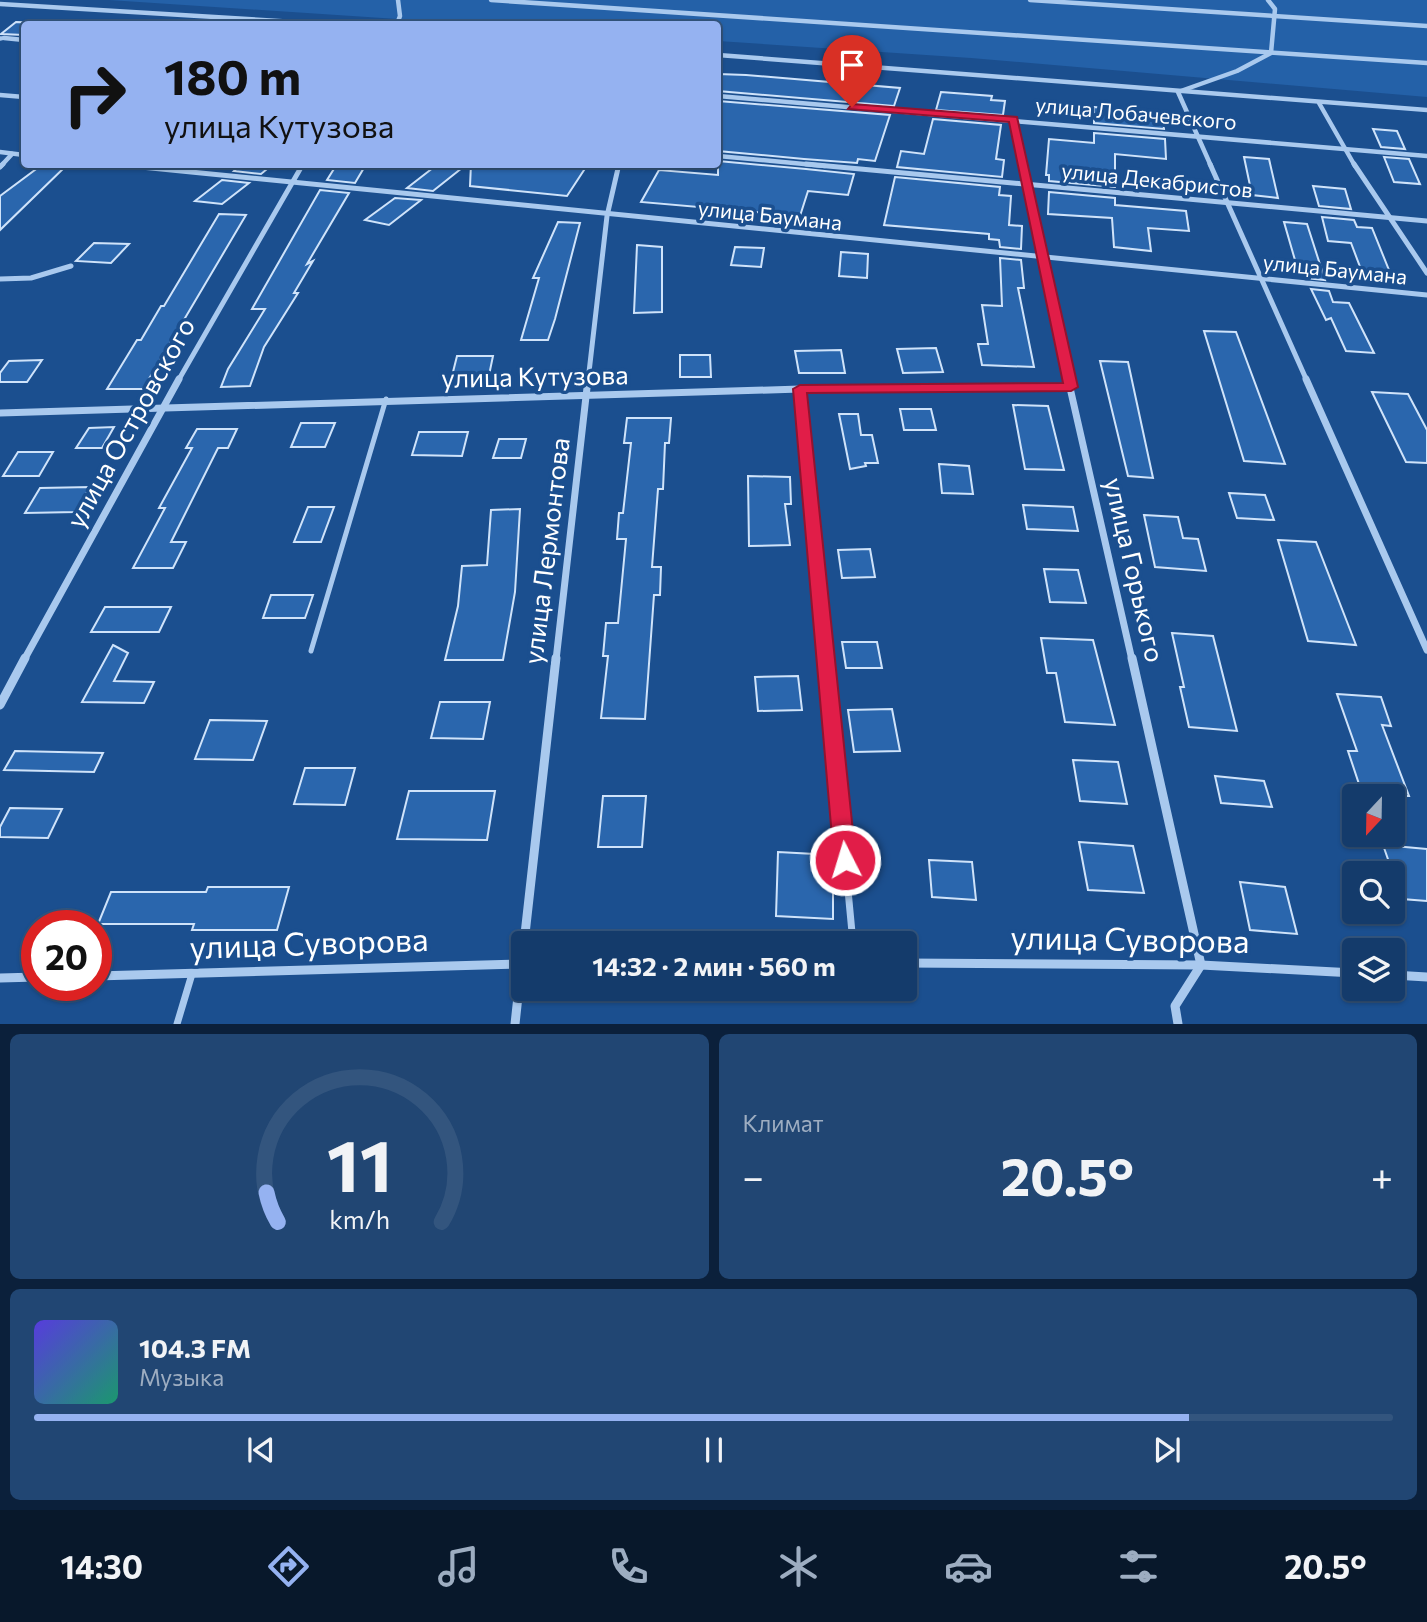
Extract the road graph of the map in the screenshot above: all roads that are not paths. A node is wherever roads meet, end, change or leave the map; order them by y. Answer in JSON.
{"nodes":[{"id":1,"x":398,"y":0,"type":"edge"},
{"id":2,"x":491,"y":0,"type":"edge"},
{"id":3,"x":1030,"y":0,"type":"edge"},
{"id":4,"x":1268,"y":0,"type":"edge"},
{"id":5,"x":0,"y":4,"type":"edge"},
{"id":6,"x":1274,"y":16,"type":"junction"},
{"id":7,"x":279,"y":21,"type":"edge"},
{"id":8,"x":398,"y":21,"type":"edge"},
{"id":9,"x":1427,"y":26,"type":"edge"},
{"id":10,"x":1,"y":38,"type":"edge"},
{"id":11,"x":21,"y":40,"type":"edge"},
{"id":12,"x":1270,"y":53,"type":"junction"},
{"id":13,"x":721,"y":55,"type":"edge"},
{"id":14,"x":1427,"y":63,"type":"edge"},
{"id":15,"x":1178,"y":92,"type":"junction"},
{"id":16,"x":0,"y":95,"type":"edge"},
{"id":17,"x":721,"y":96,"type":"edge"},
{"id":18,"x":21,"y":97,"type":"edge"},
{"id":19,"x":1319,"y":103,"type":"junction"},
{"id":20,"x":1427,"y":110,"type":"edge"},
{"id":21,"x":1013,"y":120,"type":"junction"},
{"id":22,"x":1199,"y":135,"type":"junction"},
{"id":23,"x":1343,"y":148,"type":"junction"},
{"id":24,"x":0,"y":152,"type":"edge"},
{"id":25,"x":12,"y":154,"type":"junction"},
{"id":26,"x":21,"y":155,"type":"edge"},
{"id":27,"x":721,"y":156,"type":"edge"},
{"id":28,"x":1427,"y":156,"type":"edge"},
{"id":29,"x":0,"y":167,"type":"edge"},
{"id":30,"x":147,"y":168,"type":"edge"},
{"id":31,"x":301,"y":168,"type":"edge"},
{"id":32,"x":618,"y":168,"type":"edge"},
{"id":33,"x":1024,"y":183,"type":"junction"},
{"id":34,"x":293,"y":184,"type":"junction"},
{"id":35,"x":1229,"y":204,"type":"junction"},
{"id":36,"x":607,"y":216,"type":"junction"},
{"id":37,"x":1392,"y":217,"type":"junction"},
{"id":38,"x":1427,"y":221,"type":"edge"},
{"id":39,"x":1043,"y":259,"type":"junction"},
{"id":40,"x":71,"y":266,"type":"dead end"},
{"id":41,"x":1427,"y":273,"type":"edge"},
{"id":42,"x":1259,"y":278,"type":"junction"},
{"id":43,"x":0,"y":279,"type":"edge"},
{"id":44,"x":1427,"y":295,"type":"edge"},
{"id":45,"x":1071,"y":387,"type":"junction"},
{"id":46,"x":800,"y":389,"type":"junction"},
{"id":47,"x":589,"y":395,"type":"junction"},
{"id":48,"x":386,"y":399,"type":"junction"},
{"id":49,"x":161,"y":410,"type":"junction"},
{"id":50,"x":0,"y":413,"type":"edge"},
{"id":51,"x":1427,"y":650,"type":"edge"},
{"id":52,"x":311,"y":651,"type":"dead end"},
{"id":53,"x":0,"y":705,"type":"edge"},
{"id":54,"x":525,"y":931,"type":"edge"},
{"id":55,"x":852,"y":931,"type":"edge"},
{"id":56,"x":917,"y":963,"type":"edge"},
{"id":57,"x":511,"y":964,"type":"edge"},
{"id":58,"x":1201,"y":965,"type":"junction"},
{"id":59,"x":1342,"y":972,"type":"edge"},
{"id":60,"x":192,"y":974,"type":"junction"},
{"id":61,"x":112,"y":976,"type":"edge"},
{"id":62,"x":1405,"y":976,"type":"edge"},
{"id":63,"x":21,"y":977,"type":"edge"},
{"id":64,"x":1427,"y":977,"type":"edge"},
{"id":65,"x":0,"y":978,"type":"edge"},
{"id":66,"x":518,"y":1001,"type":"edge"},
{"id":67,"x":177,"y":1024,"type":"edge"},
{"id":68,"x":515,"y":1024,"type":"edge"},
{"id":69,"x":1178,"y":1024,"type":"edge"}],
"edges":[{"from":1,"to":8,"type":"street"},
{"from":2,"to":12,"type":"street"},
{"from":3,"to":6,"type":"street"},
{"from":4,"to":6,"type":"street"},
{"from":5,"to":7,"type":"street"},
{"from":6,"to":9,"type":"street"},
{"from":6,"to":12,"type":"street"},
{"from":10,"to":11,"type":"street"},
{"from":12,"to":14,"type":"street"},
{"from":12,"to":15,"type":"street"},
{"from":13,"to":15,"type":"street"},
{"from":15,"to":19,"type":"street"},
{"from":15,"to":22,"type":"street"},
{"from":16,"to":18,"type":"street"},
{"from":17,"to":21,"type":"street","name":"улица Лобачевского"},
{"from":19,"to":20,"type":"street"},
{"from":19,"to":23,"type":"street"},
{"from":21,"to":22,"type":"street","name":"улица Лобачевского"},
{"from":21,"to":33,"type":"street","name":"улица Горького"},
{"from":22,"to":23,"type":"street","name":"улица Лобачевского"},
{"from":22,"to":35,"type":"street"},
{"from":23,"to":28,"type":"street","name":"улица Лобачевского"},
{"from":23,"to":37,"type":"street"},
{"from":24,"to":25,"type":"street"},
{"from":25,"to":26,"type":"street"},
{"from":25,"to":29,"type":"street"},
{"from":27,"to":33,"type":"street","name":"улица Декабристов"},
{"from":30,"to":34,"type":"street","name":"улица Баумана"},
{"from":31,"to":34,"type":"street","name":"улица Островского"},
{"from":32,"to":36,"type":"street","name":"улица Лермонтова"},
{"from":33,"to":35,"type":"street","name":"улица Декабристов"},
{"from":33,"to":39,"type":"street","name":"улица Горького"},
{"from":34,"to":36,"type":"street","name":"улица Баумана"},
{"from":34,"to":49,"type":"street","name":"улица Островского"},
{"from":35,"to":37,"type":"street","name":"улица Декабристов"},
{"from":35,"to":42,"type":"street"},
{"from":36,"to":39,"type":"street","name":"улица Баумана"},
{"from":36,"to":47,"type":"street","name":"улица Лермонтова"},
{"from":37,"to":38,"type":"street","name":"улица Декабристов"},
{"from":37,"to":41,"type":"street"},
{"from":39,"to":42,"type":"street","name":"улица Баумана"},
{"from":39,"to":45,"type":"street","name":"улица Горького"},
{"from":40,"to":43,"type":"street"},
{"from":42,"to":44,"type":"street","name":"улица Баумана"},
{"from":42,"to":51,"type":"street"},
{"from":45,"to":46,"type":"street","name":"улица Кутузова"},
{"from":45,"to":58,"type":"street","name":"улица Горького"},
{"from":46,"to":47,"type":"street","name":"улица Кутузова"},
{"from":46,"to":55,"type":"lane"},
{"from":47,"to":48,"type":"street","name":"улица Кутузова"},
{"from":47,"to":54,"type":"street","name":"улица Лермонтова"},
{"from":48,"to":49,"type":"street","name":"улица Кутузова"},
{"from":48,"to":52,"type":"lane"},
{"from":49,"to":50,"type":"street","name":"улица Кутузова"},
{"from":49,"to":53,"type":"street","name":"улица Островского"},
{"from":56,"to":58,"type":"street","name":"улица Суворова"},
{"from":57,"to":60,"type":"street","name":"улица Суворова"},
{"from":58,"to":59,"type":"street","name":"улица Суворова"},
{"from":58,"to":69,"type":"street"},
{"from":60,"to":61,"type":"street","name":"улица Суворова"},
{"from":60,"to":67,"type":"lane"},
{"from":62,"to":64,"type":"street"},
{"from":63,"to":65,"type":"street"},
{"from":66,"to":68,"type":"street"}]}
